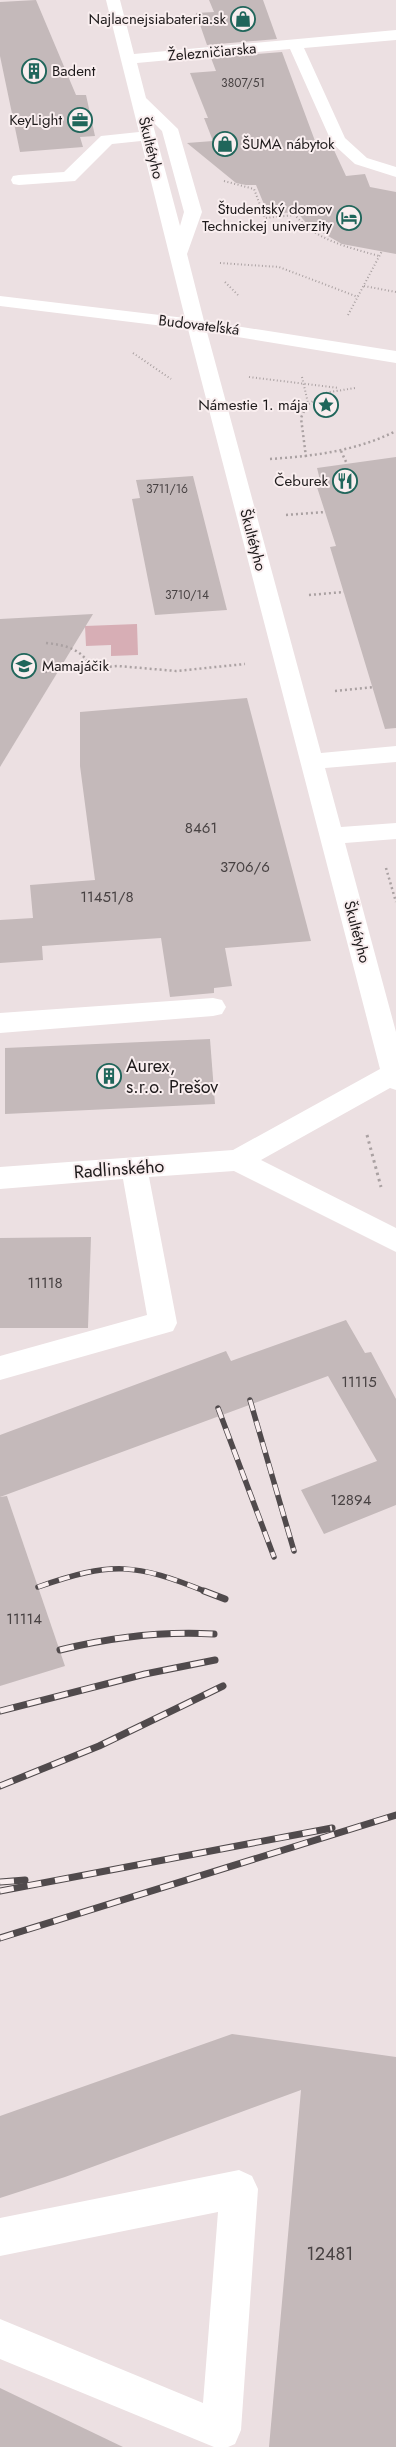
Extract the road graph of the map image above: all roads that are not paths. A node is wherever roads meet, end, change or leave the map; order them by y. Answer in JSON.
{"nodes":[{"id":1,"x":112,"y":0,"type":"edge"},
{"id":2,"x":396,"y":35,"type":"edge"},
{"id":3,"x":295,"y":44,"type":"junction"},
{"id":4,"x":129,"y":59,"type":"junction"},
{"id":5,"x":140,"y":101,"type":"junction"},
{"id":6,"x":148,"y":136,"type":"junction"},
{"id":7,"x":396,"y":172,"type":"edge"},
{"id":8,"x":20,"y":180,"type":"dead end"},
{"id":9,"x":178,"y":255,"type":"junction"},
{"id":10,"x":0,"y":301,"type":"edge"},
{"id":11,"x":196,"y":324,"type":"junction"},
{"id":12,"x":396,"y":357,"type":"edge"},
{"id":13,"x":396,"y":754,"type":"edge"},
{"id":14,"x":311,"y":762,"type":"junction"},
{"id":15,"x":396,"y":831,"type":"edge"},
{"id":16,"x":331,"y":836,"type":"junction"},
{"id":17,"x":213,"y":1007,"type":"dead end"},
{"id":18,"x":0,"y":1023,"type":"edge"},
{"id":19,"x":395,"y":1077,"type":"edge"},
{"id":20,"x":237,"y":1160,"type":"junction"},
{"id":21,"x":134,"y":1168,"type":"junction"},
{"id":22,"x":0,"y":1178,"type":"edge"},
{"id":23,"x":396,"y":1240,"type":"edge"},
{"id":24,"x":0,"y":1368,"type":"edge"},
{"id":25,"x":0,"y":2237,"type":"edge"},
{"id":26,"x":0,"y":2339,"type":"edge"}],
"edges":[{"from":1,"to":4,"type":"street","name":"Škultétyho"},
{"from":2,"to":3,"type":"street","name":"Železničiarska"},
{"from":3,"to":4,"type":"street","name":"Železničiarska"},
{"from":3,"to":7,"type":"street"},
{"from":4,"to":5,"type":"street","name":"Škultétyho"},
{"from":5,"to":6,"type":"street","name":"Škultétyho"},
{"from":5,"to":9,"type":"street"},
{"from":6,"to":8,"type":"street"},
{"from":6,"to":9,"type":"street","name":"Škultétyho"},
{"from":9,"to":11,"type":"street","name":"Škultétyho"},
{"from":10,"to":11,"type":"street","name":"Budovateľská"},
{"from":11,"to":12,"type":"street","name":"Budovateľská"},
{"from":11,"to":14,"type":"street","name":"Škultétyho"},
{"from":13,"to":14,"type":"street"},
{"from":14,"to":16,"type":"street","name":"Škultétyho"},
{"from":15,"to":16,"type":"street"},
{"from":16,"to":19,"type":"street","name":"Škultétyho"},
{"from":17,"to":18,"type":"street"},
{"from":19,"to":20,"type":"street","name":"Radlinského"},
{"from":20,"to":21,"type":"street","name":"Radlinského"},
{"from":20,"to":23,"type":"street"},
{"from":21,"to":22,"type":"street","name":"Radlinského"},
{"from":21,"to":24,"type":"street"},
{"from":25,"to":26,"type":"street"}]}
